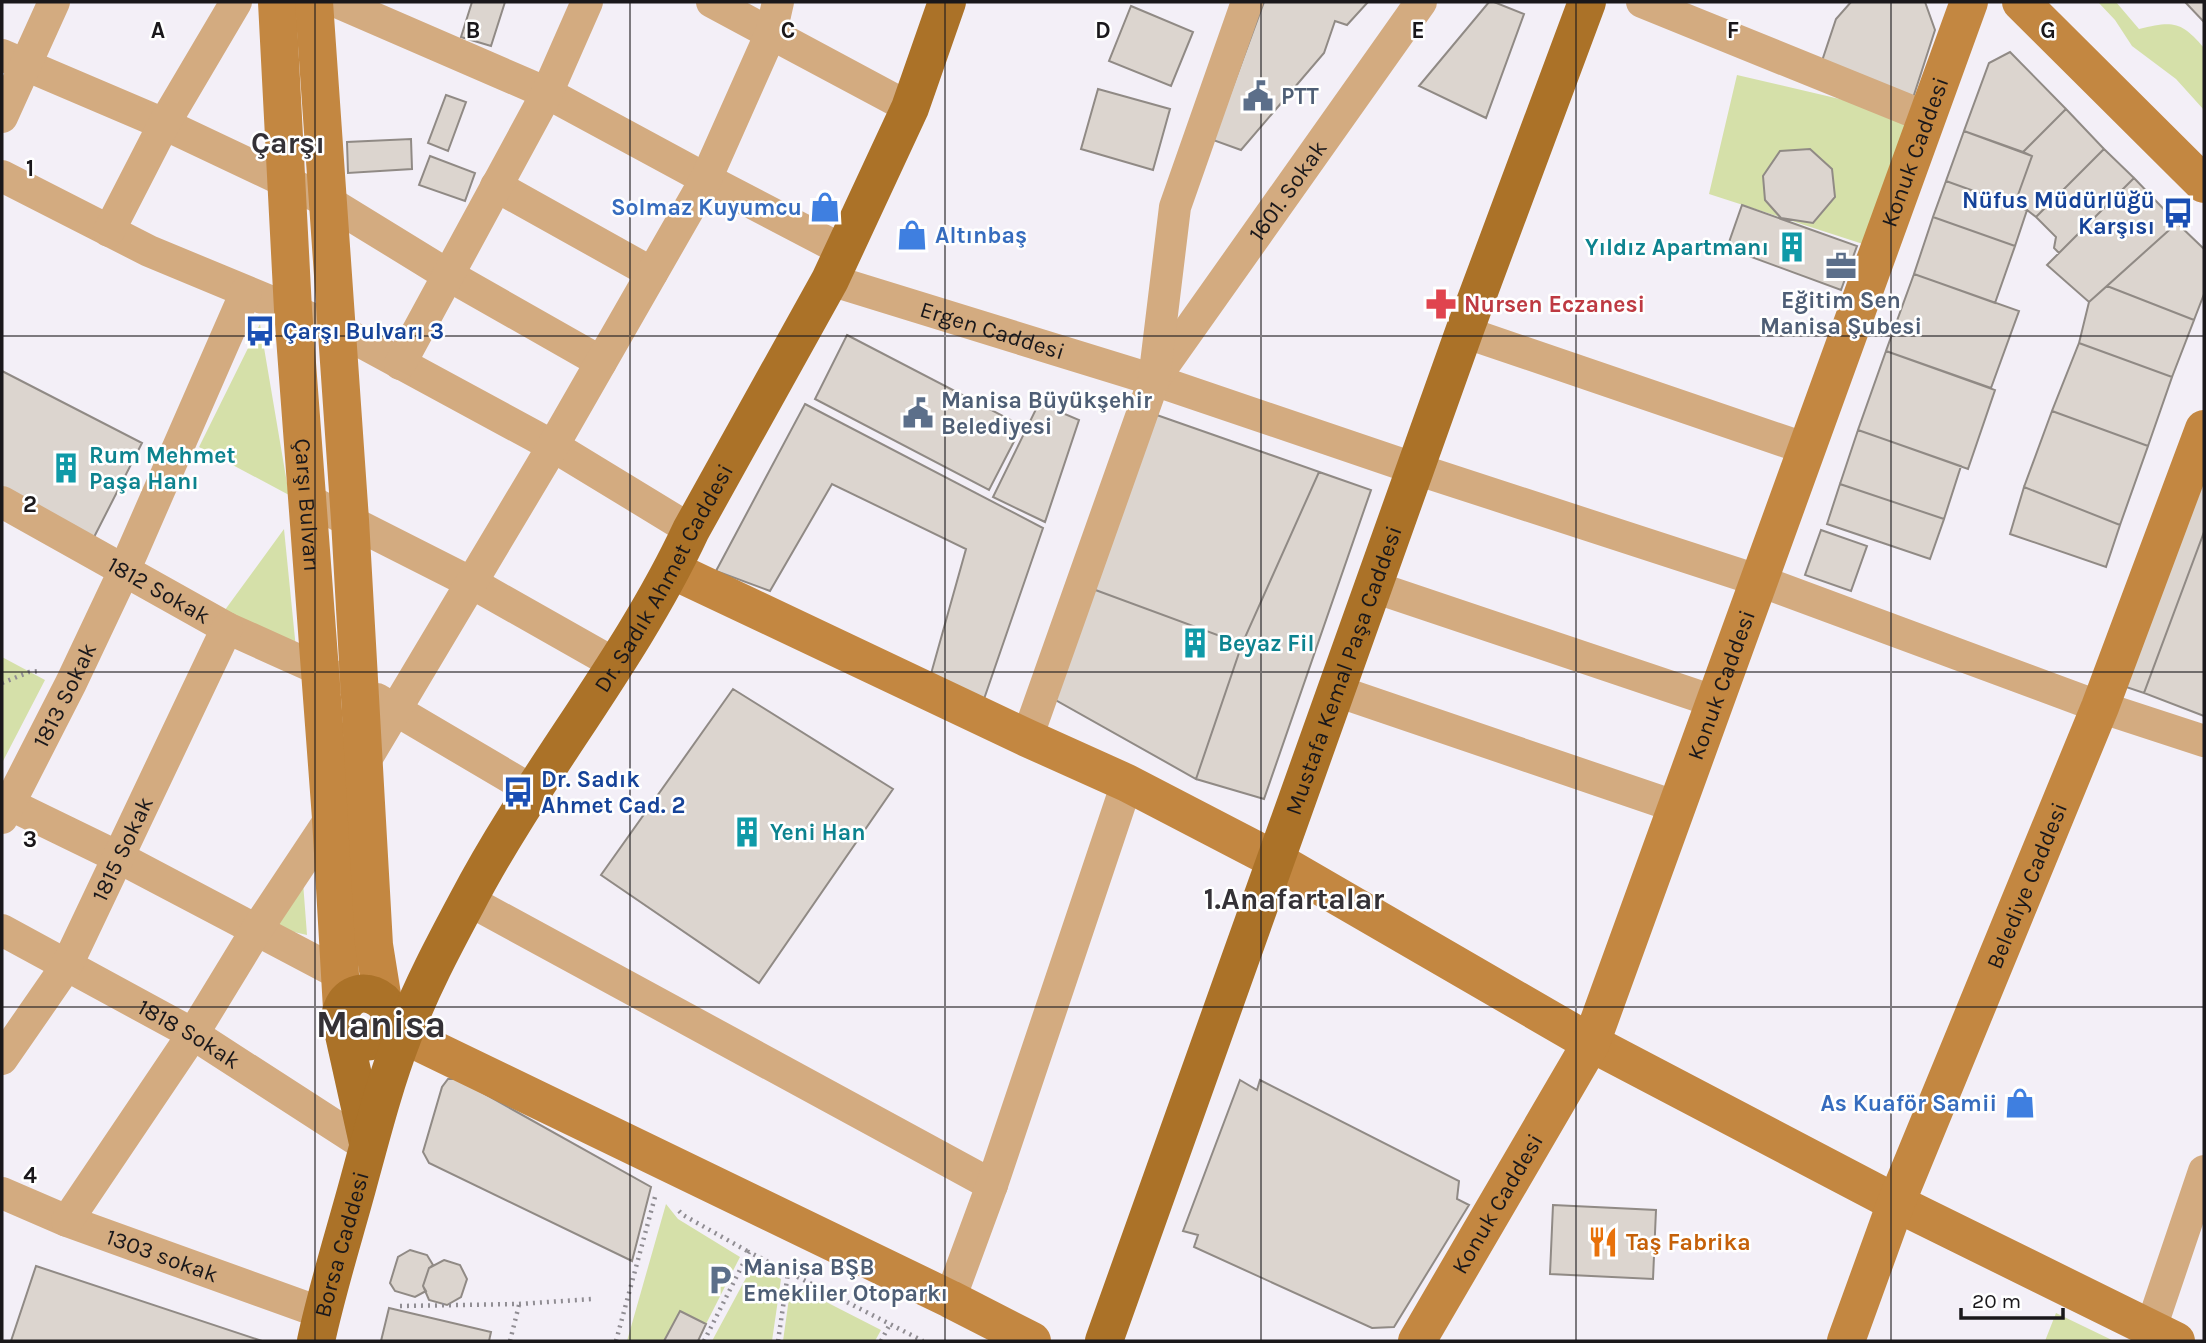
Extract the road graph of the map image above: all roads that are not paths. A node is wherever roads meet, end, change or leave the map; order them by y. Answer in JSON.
{"nodes":[{"id":1,"x":54,"y":2,"type":"edge"},
{"id":2,"x":236,"y":2,"type":"edge"},
{"id":3,"x":277,"y":2,"type":"edge"},
{"id":4,"x":314,"y":2,"type":"edge"},
{"id":5,"x":337,"y":2,"type":"edge"},
{"id":6,"x":587,"y":2,"type":"edge"},
{"id":7,"x":712,"y":2,"type":"edge"},
{"id":8,"x":778,"y":2,"type":"edge"},
{"id":9,"x":947,"y":2,"type":"edge"},
{"id":10,"x":1247,"y":2,"type":"edge"},
{"id":11,"x":1421,"y":2,"type":"edge"},
{"id":12,"x":1587,"y":2,"type":"edge"},
{"id":13,"x":1642,"y":2,"type":"edge"},
{"id":14,"x":1969,"y":2,"type":"edge"},
{"id":15,"x":2021,"y":2,"type":"edge"},
{"id":16,"x":771,"y":33,"type":"junction"},
{"id":17,"x":13,"y":60,"type":"edge"},
{"id":18,"x":547,"y":93,"type":"junction"},
{"id":19,"x":910,"y":108,"type":"junction"},
{"id":20,"x":2,"y":117,"type":"edge"},
{"id":21,"x":1926,"y":117,"type":"junction"},
{"id":22,"x":164,"y":124,"type":"junction"},
{"id":23,"x":2,"y":176,"type":"edge"},
{"id":24,"x":706,"y":179,"type":"junction"},
{"id":25,"x":287,"y":183,"type":"junction"},
{"id":26,"x":2204,"y":184,"type":"edge"},
{"id":27,"x":496,"y":186,"type":"junction"},
{"id":28,"x":329,"y":202,"type":"junction"},
{"id":29,"x":110,"y":231,"type":"junction"},
{"id":30,"x":836,"y":265,"type":"junction"},
{"id":31,"x":652,"y":273,"type":"junction"},
{"id":32,"x":448,"y":275,"type":"junction"},
{"id":33,"x":246,"y":292,"type":"junction"},
{"id":34,"x":293,"y":310,"type":"junction"},
{"id":35,"x":337,"y":330,"type":"junction"},
{"id":36,"x":1464,"y":332,"type":"junction"},
{"id":37,"x":601,"y":362,"type":"junction"},
{"id":38,"x":400,"y":364,"type":"junction"},
{"id":39,"x":1154,"y":380,"type":"junction"},
{"id":40,"x":2204,"y":429,"type":"edge"},
{"id":41,"x":553,"y":446,"type":"junction"},
{"id":42,"x":1807,"y":449,"type":"junction"},
{"id":43,"x":1416,"y":469,"type":"junction"},
{"id":44,"x":307,"y":500,"type":"junction"},
{"id":45,"x":2,"y":502,"type":"edge"},
{"id":46,"x":350,"y":520,"type":"junction"},
{"id":47,"x":691,"y":530,"type":"junction"},
{"id":48,"x":124,"y":570,"type":"junction"},
{"id":49,"x":673,"y":570,"type":"junction"},
{"id":50,"x":1760,"y":581,"type":"junction"},
{"id":51,"x":472,"y":583,"type":"junction"},
{"id":52,"x":1374,"y":587,"type":"junction"},
{"id":53,"x":227,"y":628,"type":"junction"},
{"id":54,"x":615,"y":664,"type":"junction"},
{"id":55,"x":320,"y":671,"type":"junction"},
{"id":56,"x":361,"y":689,"type":"junction"},
{"id":57,"x":1337,"y":691,"type":"junction"},
{"id":58,"x":1716,"y":702,"type":"junction"},
{"id":59,"x":2100,"y":707,"type":"junction"},
{"id":60,"x":396,"y":709,"type":"junction"},
{"id":61,"x":1027,"y":738,"type":"junction"},
{"id":62,"x":2204,"y":741,"type":"edge"},
{"id":63,"x":365,"y":761,"type":"junction"},
{"id":64,"x":1127,"y":783,"type":"junction"},
{"id":65,"x":533,"y":791,"type":"junction"},
{"id":66,"x":1677,"y":807,"type":"junction"},
{"id":67,"x":5,"y":811,"type":"edge"},
{"id":68,"x":331,"y":818,"type":"junction"},
{"id":69,"x":118,"y":857,"type":"junction"},
{"id":70,"x":1275,"y":860,"type":"junction"},
{"id":71,"x":468,"y":900,"type":"junction"},
{"id":72,"x":257,"y":929,"type":"junction"},
{"id":73,"x":2,"y":930,"type":"edge"},
{"id":74,"x":67,"y":965,"type":"junction"},
{"id":75,"x":430,"y":974,"type":"junction"},
{"id":76,"x":342,"y":1005,"type":"junction"},
{"id":77,"x":388,"y":1008,"type":"junction"},
{"id":78,"x":193,"y":1034,"type":"junction"},
{"id":79,"x":1591,"y":1043,"type":"junction"},
{"id":80,"x":2,"y":1059,"type":"edge"},
{"id":81,"x":368,"y":1147,"type":"junction"},
{"id":82,"x":2203,"y":1177,"type":"edge"},
{"id":83,"x":992,"y":1185,"type":"junction"},
{"id":84,"x":2,"y":1192,"type":"edge"},
{"id":85,"x":1896,"y":1203,"type":"junction"},
{"id":86,"x":66,"y":1221,"type":"junction"},
{"id":87,"x":950,"y":1299,"type":"junction"},
{"id":88,"x":319,"y":1327,"type":"edge"},
{"id":89,"x":2163,"y":1335,"type":"edge"},
{"id":90,"x":1032,"y":1341,"type":"edge"},
{"id":91,"x":1104,"y":1341,"type":"edge"},
{"id":92,"x":1417,"y":1341,"type":"edge"},
{"id":93,"x":1846,"y":1341,"type":"edge"}],
"edges":[{"from":1,"to":17,"type":"street"},
{"from":2,"to":22,"type":"street"},
{"from":3,"to":25,"type":"street","name":"Çarşı Bulvarı"},
{"from":4,"to":28,"type":"street","name":"Çarşı Bulvarı"},
{"from":5,"to":18,"type":"street","name":"Ergen Caddesi"},
{"from":6,"to":18,"type":"street"},
{"from":7,"to":16,"type":"street"},
{"from":8,"to":16,"type":"street"},
{"from":9,"to":19,"type":"main road","name":"Dr. Sadık Ahmet Caddesi"},
{"from":10,"to":39,"type":"street"},
{"from":11,"to":39,"type":"street","name":"1601. Sokak"},
{"from":12,"to":36,"type":"main road","name":"Mustafa Kemal Paşa Caddesi"},
{"from":13,"to":21,"type":"street"},
{"from":14,"to":21,"type":"street","name":"Konuk Caddesi"},
{"from":15,"to":26,"type":"street"},
{"from":16,"to":19,"type":"street"},
{"from":16,"to":24,"type":"street"},
{"from":17,"to":20,"type":"street"},
{"from":17,"to":22,"type":"street"},
{"from":18,"to":24,"type":"street","name":"Ergen Caddesi"},
{"from":18,"to":27,"type":"street"},
{"from":19,"to":30,"type":"main road","name":"Dr. Sadık Ahmet Caddesi"},
{"from":21,"to":42,"type":"street","name":"Konuk Caddesi"},
{"from":22,"to":25,"type":"street"},
{"from":22,"to":29,"type":"street"},
{"from":23,"to":29,"type":"street"},
{"from":24,"to":30,"type":"street","name":"Ergen Caddesi"},
{"from":24,"to":31,"type":"street"},
{"from":25,"to":28,"type":"street"},
{"from":25,"to":34,"type":"street","name":"Çarşı Bulvarı"},
{"from":27,"to":31,"type":"street"},
{"from":27,"to":32,"type":"street"},
{"from":28,"to":32,"type":"street"},
{"from":28,"to":35,"type":"street","name":"Çarşı Bulvarı"},
{"from":29,"to":33,"type":"street"},
{"from":30,"to":39,"type":"street","name":"Ergen Caddesi"},
{"from":30,"to":47,"type":"main road","name":"Dr. Sadık Ahmet Caddesi"},
{"from":31,"to":37,"type":"street"},
{"from":32,"to":37,"type":"street"},
{"from":32,"to":38,"type":"street"},
{"from":33,"to":34,"type":"street"},
{"from":33,"to":48,"type":"street","name":"1813 Sokak"},
{"from":34,"to":35,"type":"street"},
{"from":34,"to":44,"type":"street","name":"Çarşı Bulvarı"},
{"from":35,"to":38,"type":"street"},
{"from":35,"to":46,"type":"street","name":"Çarşı Bulvarı"},
{"from":36,"to":42,"type":"street"},
{"from":36,"to":43,"type":"main road","name":"Mustafa Kemal Paşa Caddesi"},
{"from":37,"to":41,"type":"street"},
{"from":38,"to":41,"type":"street"},
{"from":39,"to":43,"type":"street","name":"Ergen Caddesi"},
{"from":39,"to":61,"type":"street"},
{"from":40,"to":59,"type":"street","name":"Belediye Caddesi"},
{"from":41,"to":47,"type":"street"},
{"from":41,"to":51,"type":"street"},
{"from":42,"to":50,"type":"street","name":"Konuk Caddesi"},
{"from":43,"to":50,"type":"street","name":"Ergen Caddesi"},
{"from":43,"to":52,"type":"main road","name":"Mustafa Kemal Paşa Caddesi"},
{"from":44,"to":46,"type":"street"},
{"from":44,"to":55,"type":"street","name":"Çarşı Bulvarı"},
{"from":45,"to":48,"type":"street","name":"1812 Sokak"},
{"from":46,"to":51,"type":"street"},
{"from":46,"to":56,"type":"street","name":"Çarşı Bulvarı"},
{"from":47,"to":49,"type":"main road","name":"Dr. Sadık Ahmet Caddesi"},
{"from":48,"to":53,"type":"street","name":"1812 Sokak"},
{"from":48,"to":67,"type":"street","name":"1813 Sokak"},
{"from":49,"to":54,"type":"main road","name":"Dr. Sadık Ahmet Caddesi"},
{"from":49,"to":61,"type":"street"},
{"from":50,"to":58,"type":"street","name":"Konuk Caddesi"},
{"from":50,"to":59,"type":"street","name":"Ergen Caddesi"},
{"from":51,"to":54,"type":"street"},
{"from":51,"to":60,"type":"street"},
{"from":52,"to":57,"type":"main road","name":"Mustafa Kemal Paşa Caddesi"},
{"from":52,"to":58,"type":"street"},
{"from":53,"to":55,"type":"street","name":"1812 Sokak"},
{"from":53,"to":69,"type":"street","name":"1815 Sokak"},
{"from":54,"to":65,"type":"main road","name":"Dr. Sadık Ahmet Caddesi"},
{"from":55,"to":56,"type":"street","name":"1812 Sokak"},
{"from":55,"to":68,"type":"street","name":"Çarşı Bulvarı"},
{"from":56,"to":60,"type":"street","name":"1812 Sokak"},
{"from":56,"to":63,"type":"street","name":"Çarşı Bulvarı"},
{"from":57,"to":66,"type":"street"},
{"from":57,"to":70,"type":"main road","name":"Mustafa Kemal Paşa Caddesi"},
{"from":58,"to":66,"type":"street","name":"Konuk Caddesi"},
{"from":59,"to":62,"type":"street","name":"Ergen Caddesi"},
{"from":59,"to":85,"type":"street","name":"Belediye Caddesi"},
{"from":60,"to":63,"type":"street"},
{"from":60,"to":65,"type":"street","name":"1812 Sokak"},
{"from":61,"to":64,"type":"street"},
{"from":63,"to":77,"type":"street","name":"Çarşı Bulvarı"},
{"from":64,"to":70,"type":"street"},
{"from":64,"to":83,"type":"street"},
{"from":65,"to":71,"type":"main road","name":"Dr. Sadık Ahmet Caddesi"},
{"from":66,"to":79,"type":"street","name":"Konuk Caddesi"},
{"from":67,"to":69,"type":"street"},
{"from":68,"to":72,"type":"street"},
{"from":68,"to":76,"type":"street","name":"Çarşı Bulvarı"},
{"from":69,"to":72,"type":"street"},
{"from":69,"to":74,"type":"street","name":"1815 Sokak"},
{"from":70,"to":79,"type":"street"},
{"from":70,"to":91,"type":"main road","name":"Mustafa Kemal Paşa Caddesi"},
{"from":71,"to":75,"type":"main road","name":"Dr. Sadık Ahmet Caddesi"},
{"from":71,"to":83,"type":"street"},
{"from":72,"to":76,"type":"street"},
{"from":72,"to":78,"type":"street"},
{"from":73,"to":74,"type":"street","name":"1818 Sokak"},
{"from":74,"to":78,"type":"street","name":"1818 Sokak"},
{"from":74,"to":80,"type":"street","name":"1815 Sokak"},
{"from":75,"to":77,"type":"main road","name":"Dr. Sadık Ahmet Caddesi"},
{"from":75,"to":77,"type":"street"},
{"from":76,"to":77,"type":"main road"},
{"from":76,"to":81,"type":"main road"},
{"from":77,"to":81,"type":"main road","name":"Dr. Sadık Ahmet Caddesi"},
{"from":77,"to":87,"type":"street"},
{"from":78,"to":81,"type":"street","name":"1818 Sokak"},
{"from":78,"to":86,"type":"street"},
{"from":79,"to":85,"type":"street"},
{"from":79,"to":92,"type":"street","name":"Konuk Caddesi"},
{"from":81,"to":88,"type":"main road","name":"Borsa Caddesi"},
{"from":82,"to":89,"type":"street"},
{"from":83,"to":87,"type":"street"},
{"from":84,"to":86,"type":"street","name":"1303 sokak"},
{"from":85,"to":89,"type":"street"},
{"from":85,"to":93,"type":"street","name":"Belediye Caddesi"},
{"from":86,"to":88,"type":"street","name":"1303 sokak"},
{"from":87,"to":90,"type":"street"}]}
